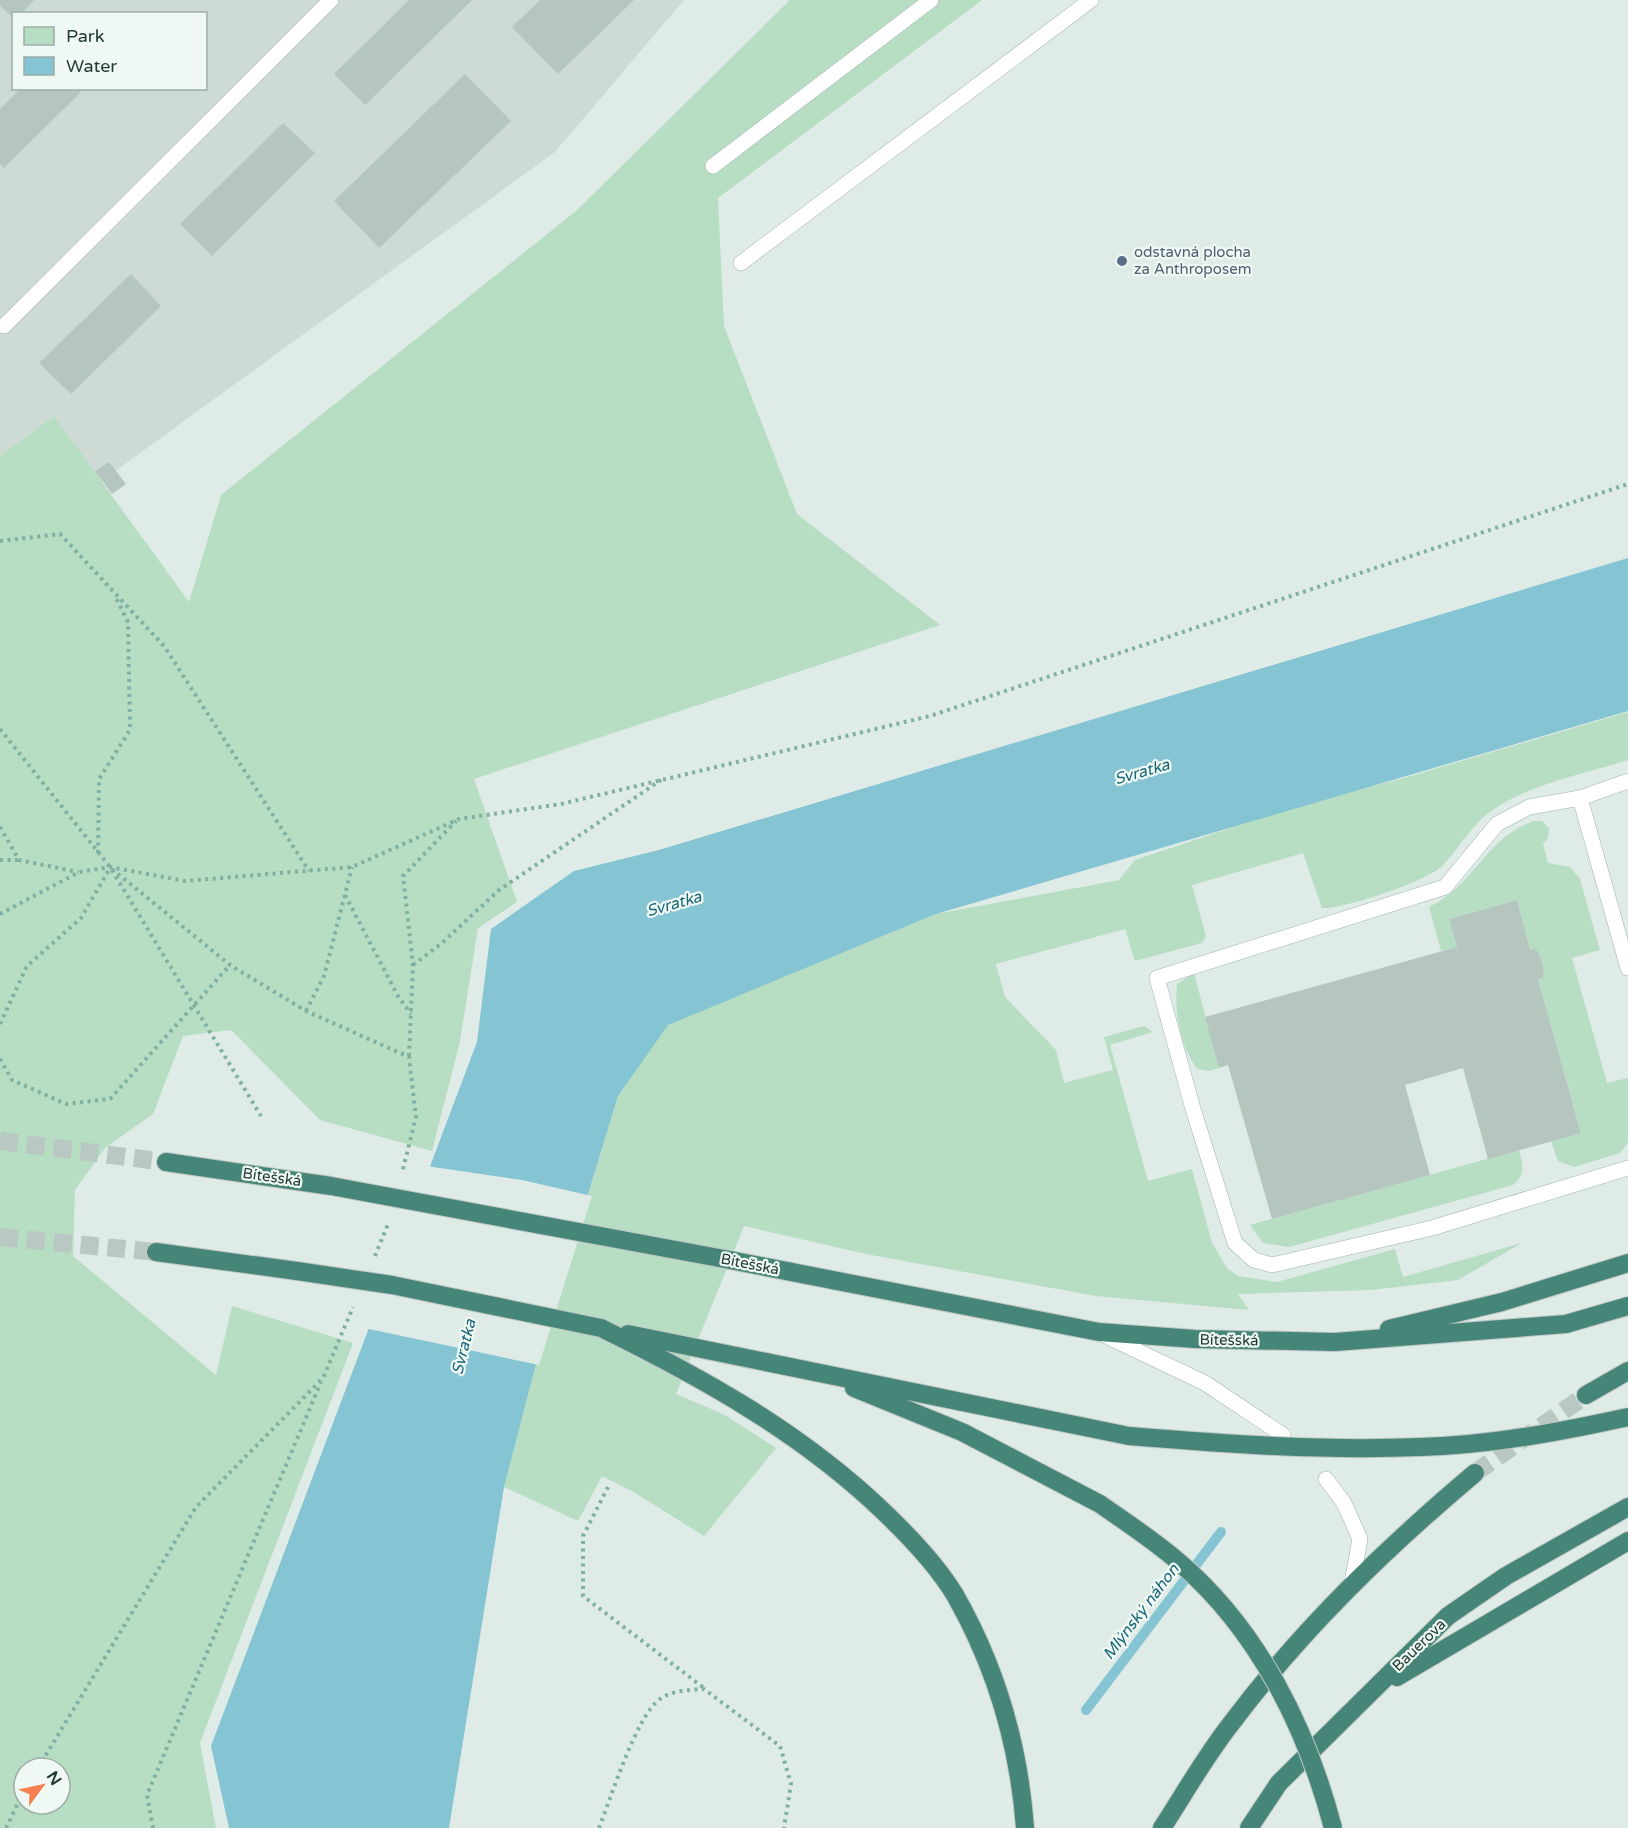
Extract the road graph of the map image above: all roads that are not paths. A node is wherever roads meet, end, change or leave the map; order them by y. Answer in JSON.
{"nodes":[{"id":1,"x":332,"y":0,"type":"edge"},
{"id":2,"x":931,"y":0,"type":"edge"},
{"id":3,"x":1091,"y":0,"type":"edge"},
{"id":4,"x":713,"y":166,"type":"dead end"},
{"id":5,"x":741,"y":263,"type":"dead end"},
{"id":6,"x":4,"y":326,"type":"dead end"},
{"id":7,"x":1628,"y":781,"type":"edge"},
{"id":8,"x":1580,"y":798,"type":"junction"},
{"id":9,"x":1628,"y":968,"type":"edge"},
{"id":10,"x":166,"y":1162,"type":"tunnel mouth"},
{"id":11,"x":1628,"y":1168,"type":"edge"},
{"id":12,"x":156,"y":1252,"type":"tunnel mouth"},
{"id":13,"x":1628,"y":1263,"type":"edge"},
{"id":14,"x":1628,"y":1306,"type":"edge"},
{"id":15,"x":601,"y":1328,"type":"junction"},
{"id":16,"x":1099,"y":1332,"type":"junction"},
{"id":17,"x":1335,"y":1342,"type":"junction"},
{"id":18,"x":805,"y":1370,"type":"junction"},
{"id":19,"x":1628,"y":1371,"type":"edge"},
{"id":20,"x":1586,"y":1395,"type":"tunnel mouth"},
{"id":21,"x":1628,"y":1417,"type":"edge"},
{"id":22,"x":1283,"y":1435,"type":"dead end"},
{"id":23,"x":1475,"y":1473,"type":"tunnel mouth"},
{"id":24,"x":1326,"y":1479,"type":"dead end"},
{"id":25,"x":1628,"y":1507,"type":"edge"},
{"id":26,"x":1628,"y":1541,"type":"edge"},
{"id":27,"x":1352,"y":1583,"type":"junction"},
{"id":28,"x":1370,"y":1693,"type":"junction"},
{"id":29,"x":1025,"y":1828,"type":"edge"},
{"id":30,"x":1162,"y":1828,"type":"edge"},
{"id":31,"x":1249,"y":1828,"type":"edge"},
{"id":32,"x":1333,"y":1828,"type":"edge"}],
"edges":[{"from":1,"to":6,"type":"lane"},
{"from":2,"to":4,"type":"lane"},
{"from":3,"to":5,"type":"lane"},
{"from":7,"to":8,"type":"lane"},
{"from":8,"to":9,"type":"lane"},
{"from":8,"to":11,"type":"lane"},
{"from":10,"to":16,"type":"highway","name":"Bítešská","bridge":true},
{"from":12,"to":15,"type":"highway","bridge":true},
{"from":13,"to":17,"type":"highway"},
{"from":14,"to":17,"type":"highway"},
{"from":15,"to":18,"type":"highway"},
{"from":15,"to":29,"type":"highway"},
{"from":16,"to":17,"type":"highway","name":"Bítešská"},
{"from":16,"to":22,"type":"lane"},
{"from":18,"to":21,"type":"highway","bridge":true},
{"from":18,"to":32,"type":"highway","bridge":true},
{"from":19,"to":20,"type":"highway"},
{"from":23,"to":27,"type":"highway"},
{"from":24,"to":27,"type":"lane"},
{"from":25,"to":28,"type":"highway","name":"Bauerova"},
{"from":26,"to":28,"type":"highway"},
{"from":27,"to":30,"type":"highway"},
{"from":28,"to":31,"type":"highway","name":"Bauerova"}]}
